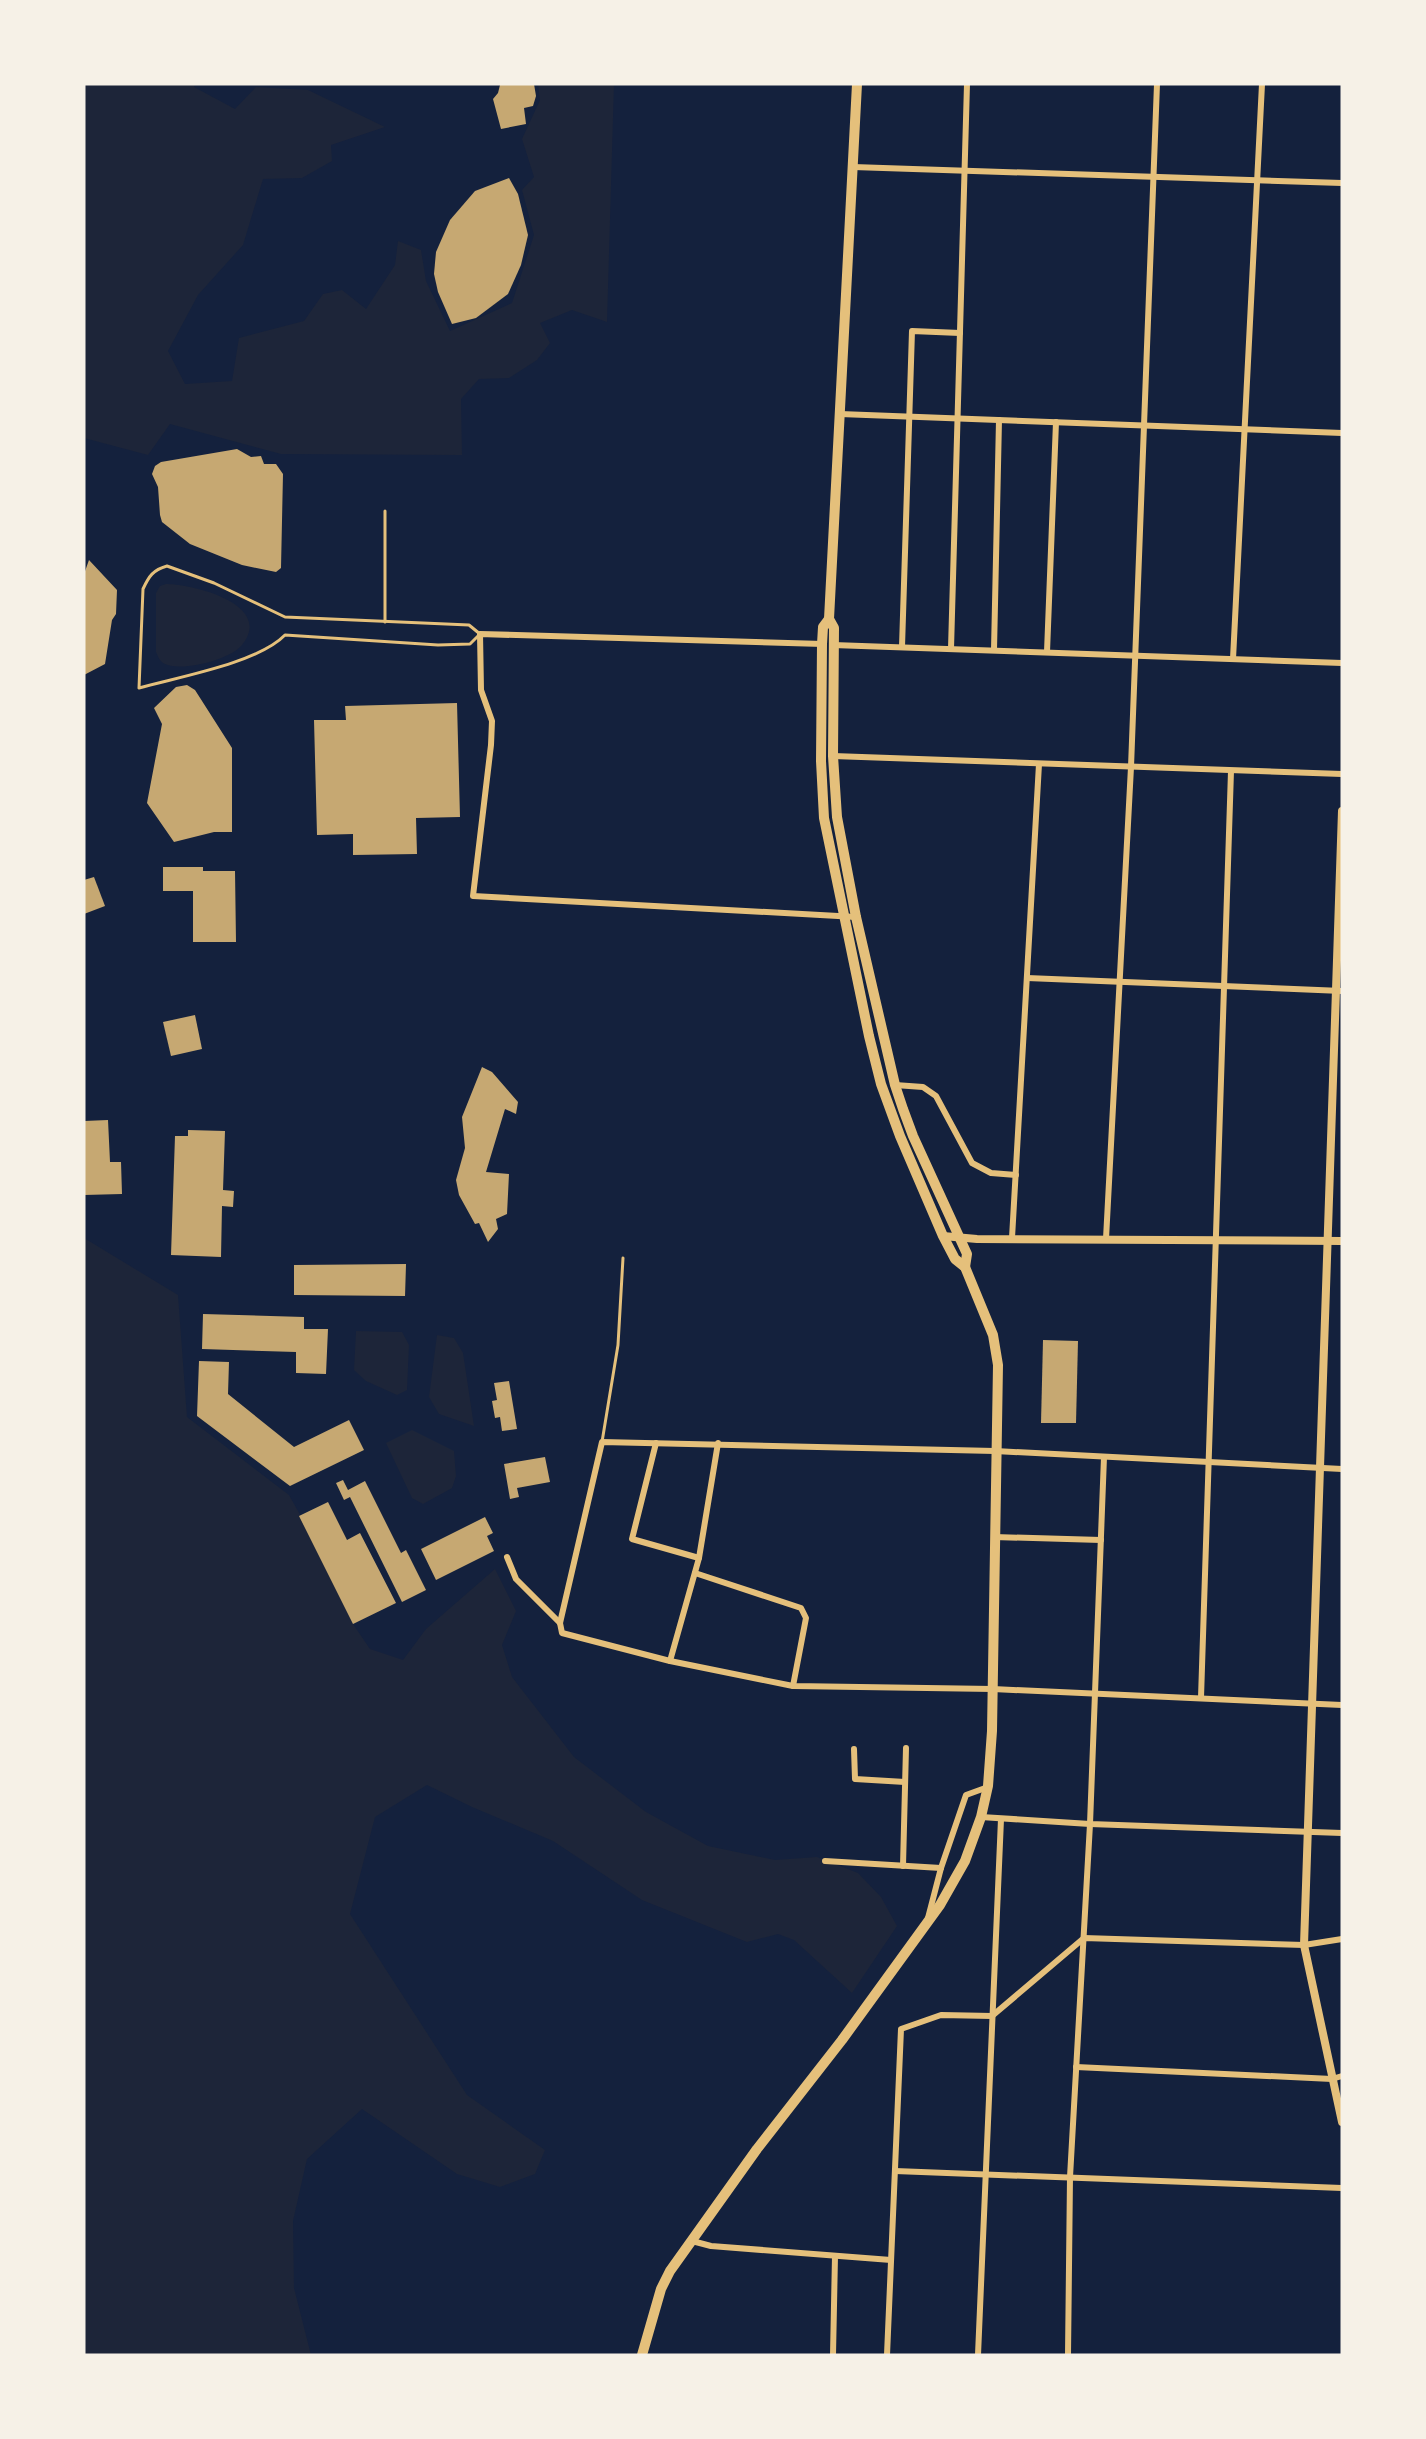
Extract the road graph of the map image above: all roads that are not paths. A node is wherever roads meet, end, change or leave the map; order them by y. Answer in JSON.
{"nodes":[{"id":1,"x":857,"y":84,"type":"edge"},
{"id":2,"x":967,"y":84,"type":"edge"},
{"id":3,"x":1157,"y":84,"type":"edge"},
{"id":4,"x":1262,"y":84,"type":"edge"},
{"id":5,"x":853,"y":167,"type":"junction"},
{"id":6,"x":964,"y":171,"type":"junction"},
{"id":7,"x":1153,"y":177,"type":"junction"},
{"id":8,"x":1257,"y":180,"type":"junction"},
{"id":9,"x":1342,"y":183,"type":"edge"},
{"id":10,"x":960,"y":333,"type":"junction"},
{"id":11,"x":840,"y":414,"type":"junction"},
{"id":12,"x":909,"y":417,"type":"junction"},
{"id":13,"x":958,"y":419,"type":"junction"},
{"id":14,"x":999,"y":420,"type":"junction"},
{"id":15,"x":1056,"y":422,"type":"junction"},
{"id":16,"x":1144,"y":426,"type":"junction"},
{"id":17,"x":1244,"y":430,"type":"junction"},
{"id":18,"x":1342,"y":433,"type":"edge"},
{"id":19,"x":385,"y":510,"type":"dead end"},
{"id":20,"x":829,"y":619,"type":"junction"},
{"id":21,"x":385,"y":622,"type":"junction"},
{"id":22,"x":480,"y":634,"type":"junction"},
{"id":23,"x":822,"y":644,"type":"junction"},
{"id":24,"x":835,"y":645,"type":"junction"},
{"id":25,"x":902,"y":647,"type":"junction"},
{"id":26,"x":951,"y":649,"type":"junction"},
{"id":27,"x":994,"y":650,"type":"junction"},
{"id":28,"x":1047,"y":652,"type":"junction"},
{"id":29,"x":1136,"y":656,"type":"junction"},
{"id":30,"x":1233,"y":659,"type":"junction"},
{"id":31,"x":1342,"y":663,"type":"edge"},
{"id":32,"x":833,"y":756,"type":"junction"},
{"id":33,"x":1039,"y":764,"type":"junction"},
{"id":34,"x":1131,"y":767,"type":"junction"},
{"id":35,"x":1231,"y":771,"type":"junction"},
{"id":36,"x":1342,"y":774,"type":"edge"},
{"id":37,"x":1342,"y":811,"type":"edge"},
{"id":38,"x":856,"y":917,"type":"junction"},
{"id":39,"x":844,"y":918,"type":"junction"},
{"id":40,"x":1027,"y":978,"type":"junction"},
{"id":41,"x":1119,"y":982,"type":"junction"},
{"id":42,"x":1223,"y":986,"type":"junction"},
{"id":43,"x":1339,"y":991,"type":"edge"},
{"id":44,"x":895,"y":1085,"type":"junction"},
{"id":45,"x":1016,"y":1175,"type":"junction"},
{"id":46,"x":943,"y":1236,"type":"junction"},
{"id":47,"x":959,"y":1238,"type":"junction"},
{"id":48,"x":1012,"y":1238,"type":"junction"},
{"id":49,"x":1106,"y":1239,"type":"junction"},
{"id":50,"x":1216,"y":1240,"type":"junction"},
{"id":51,"x":1328,"y":1241,"type":"junction"},
{"id":52,"x":1342,"y":1241,"type":"edge"},
{"id":53,"x":623,"y":1258,"type":"dead end"},
{"id":54,"x":965,"y":1267,"type":"junction"},
{"id":55,"x":602,"y":1442,"type":"junction"},
{"id":56,"x":656,"y":1443,"type":"junction"},
{"id":57,"x":717,"y":1443,"type":"junction"},
{"id":58,"x":995,"y":1451,"type":"junction"},
{"id":59,"x":1104,"y":1457,"type":"junction"},
{"id":60,"x":1209,"y":1462,"type":"junction"},
{"id":61,"x":1320,"y":1468,"type":"junction"},
{"id":62,"x":1342,"y":1469,"type":"edge"},
{"id":63,"x":994,"y":1537,"type":"junction"},
{"id":64,"x":1101,"y":1540,"type":"junction"},
{"id":65,"x":507,"y":1557,"type":"dead end"},
{"id":66,"x":699,"y":1558,"type":"junction"},
{"id":67,"x":695,"y":1573,"type":"junction"},
{"id":68,"x":560,"y":1623,"type":"junction"},
{"id":69,"x":670,"y":1661,"type":"junction"},
{"id":70,"x":793,"y":1686,"type":"junction"},
{"id":71,"x":993,"y":1689,"type":"junction"},
{"id":72,"x":1094,"y":1694,"type":"junction"},
{"id":73,"x":1201,"y":1698,"type":"junction"},
{"id":74,"x":1312,"y":1703,"type":"junction"},
{"id":75,"x":1342,"y":1705,"type":"edge"},
{"id":76,"x":906,"y":1748,"type":"dead end"},
{"id":77,"x":854,"y":1749,"type":"dead end"},
{"id":78,"x":905,"y":1782,"type":"junction"},
{"id":79,"x":988,"y":1786,"type":"junction"},
{"id":80,"x":981,"y":1817,"type":"junction"},
{"id":81,"x":1001,"y":1819,"type":"junction"},
{"id":82,"x":1090,"y":1824,"type":"junction"},
{"id":83,"x":1308,"y":1832,"type":"junction"},
{"id":84,"x":1342,"y":1833,"type":"edge"},
{"id":85,"x":825,"y":1861,"type":"dead end"},
{"id":86,"x":903,"y":1866,"type":"junction"},
{"id":87,"x":941,"y":1868,"type":"junction"},
{"id":88,"x":924,"y":1930,"type":"junction"},
{"id":89,"x":1084,"y":1938,"type":"junction"},
{"id":90,"x":1342,"y":1938,"type":"edge"},
{"id":91,"x":1304,"y":1945,"type":"junction"},
{"id":92,"x":992,"y":2016,"type":"junction"},
{"id":93,"x":1076,"y":2067,"type":"junction"},
{"id":94,"x":1342,"y":2076,"type":"edge"},
{"id":95,"x":1332,"y":2079,"type":"junction"},
{"id":96,"x":1342,"y":2122,"type":"edge"},
{"id":97,"x":895,"y":2171,"type":"junction"},
{"id":98,"x":985,"y":2176,"type":"junction"},
{"id":99,"x":1070,"y":2177,"type":"junction"},
{"id":100,"x":1342,"y":2188,"type":"edge"},
{"id":101,"x":691,"y":2241,"type":"junction"},
{"id":102,"x":835,"y":2256,"type":"junction"},
{"id":103,"x":891,"y":2260,"type":"junction"},
{"id":104,"x":642,"y":2355,"type":"edge"},
{"id":105,"x":833,"y":2355,"type":"edge"},
{"id":106,"x":887,"y":2355,"type":"edge"},
{"id":107,"x":978,"y":2355,"type":"edge"},
{"id":108,"x":1068,"y":2355,"type":"edge"}],
"edges":[{"from":1,"to":5,"type":"main road"},
{"from":2,"to":6,"type":"street"},
{"from":3,"to":7,"type":"street"},
{"from":4,"to":8,"type":"street"},
{"from":5,"to":6,"type":"street"},
{"from":5,"to":11,"type":"main road"},
{"from":6,"to":7,"type":"street"},
{"from":6,"to":10,"type":"street"},
{"from":7,"to":8,"type":"street"},
{"from":7,"to":16,"type":"street"},
{"from":8,"to":9,"type":"street"},
{"from":8,"to":17,"type":"street"},
{"from":10,"to":12,"type":"street"},
{"from":10,"to":13,"type":"street"},
{"from":11,"to":12,"type":"street"},
{"from":11,"to":20,"type":"main road"},
{"from":12,"to":13,"type":"street"},
{"from":12,"to":25,"type":"street"},
{"from":13,"to":14,"type":"street"},
{"from":13,"to":26,"type":"street"},
{"from":14,"to":15,"type":"street"},
{"from":14,"to":27,"type":"street"},
{"from":15,"to":16,"type":"street"},
{"from":15,"to":28,"type":"street"},
{"from":16,"to":17,"type":"street"},
{"from":16,"to":29,"type":"street"},
{"from":17,"to":18,"type":"street"},
{"from":17,"to":30,"type":"street"},
{"from":19,"to":21,"type":"lane"},
{"from":20,"to":23,"type":"main road"},
{"from":20,"to":24,"type":"main road"},
{"from":21,"to":22,"type":"lane"},
{"from":21,"to":22,"type":"lane"},
{"from":22,"to":23,"type":"street"},
{"from":22,"to":39,"type":"street"},
{"from":23,"to":24,"type":"street"},
{"from":23,"to":39,"type":"main road"},
{"from":24,"to":25,"type":"street"},
{"from":24,"to":32,"type":"main road"},
{"from":25,"to":26,"type":"street"},
{"from":26,"to":27,"type":"street"},
{"from":27,"to":28,"type":"street"},
{"from":28,"to":29,"type":"street"},
{"from":29,"to":30,"type":"street"},
{"from":29,"to":34,"type":"street"},
{"from":30,"to":31,"type":"street"},
{"from":32,"to":33,"type":"street"},
{"from":32,"to":38,"type":"main road"},
{"from":33,"to":34,"type":"street"},
{"from":33,"to":40,"type":"street"},
{"from":34,"to":35,"type":"street"},
{"from":34,"to":41,"type":"street"},
{"from":35,"to":36,"type":"street"},
{"from":35,"to":42,"type":"street"},
{"from":37,"to":43,"type":"street"},
{"from":38,"to":39,"type":"street"},
{"from":38,"to":44,"type":"main road"},
{"from":39,"to":46,"type":"main road"},
{"from":40,"to":41,"type":"street"},
{"from":40,"to":45,"type":"street"},
{"from":41,"to":42,"type":"street"},
{"from":41,"to":49,"type":"street"},
{"from":42,"to":43,"type":"street"},
{"from":42,"to":50,"type":"street"},
{"from":43,"to":51,"type":"street"},
{"from":44,"to":45,"type":"street"},
{"from":44,"to":47,"type":"main road"},
{"from":45,"to":48,"type":"street"},
{"from":46,"to":47,"type":"street"},
{"from":46,"to":54,"type":"main road"},
{"from":47,"to":48,"type":"street"},
{"from":47,"to":54,"type":"main road"},
{"from":48,"to":49,"type":"street"},
{"from":49,"to":50,"type":"street"},
{"from":50,"to":51,"type":"street"},
{"from":50,"to":60,"type":"street"},
{"from":51,"to":52,"type":"street"},
{"from":51,"to":61,"type":"street"},
{"from":53,"to":55,"type":"lane"},
{"from":54,"to":58,"type":"main road"},
{"from":55,"to":56,"type":"street"},
{"from":55,"to":68,"type":"street"},
{"from":56,"to":57,"type":"street"},
{"from":56,"to":66,"type":"street"},
{"from":57,"to":58,"type":"street"},
{"from":57,"to":66,"type":"street"},
{"from":58,"to":59,"type":"street"},
{"from":58,"to":63,"type":"main road"},
{"from":59,"to":60,"type":"street"},
{"from":59,"to":64,"type":"street"},
{"from":60,"to":61,"type":"street"},
{"from":60,"to":73,"type":"street"},
{"from":61,"to":62,"type":"street"},
{"from":61,"to":74,"type":"street"},
{"from":63,"to":64,"type":"street"},
{"from":63,"to":71,"type":"main road"},
{"from":64,"to":72,"type":"street"},
{"from":65,"to":68,"type":"street"},
{"from":66,"to":67,"type":"street"},
{"from":67,"to":69,"type":"street"},
{"from":67,"to":70,"type":"street"},
{"from":68,"to":69,"type":"street"},
{"from":69,"to":70,"type":"street"},
{"from":70,"to":71,"type":"street"},
{"from":71,"to":72,"type":"street"},
{"from":71,"to":79,"type":"main road"},
{"from":72,"to":73,"type":"street"},
{"from":72,"to":82,"type":"street"},
{"from":73,"to":74,"type":"street"},
{"from":74,"to":75,"type":"street"},
{"from":74,"to":83,"type":"street"},
{"from":76,"to":78,"type":"street"},
{"from":77,"to":78,"type":"street"},
{"from":78,"to":86,"type":"street"},
{"from":79,"to":80,"type":"main road"},
{"from":79,"to":87,"type":"street"},
{"from":80,"to":81,"type":"street"},
{"from":80,"to":88,"type":"main road"},
{"from":81,"to":82,"type":"street"},
{"from":81,"to":92,"type":"street"},
{"from":82,"to":83,"type":"street"},
{"from":82,"to":89,"type":"street"},
{"from":83,"to":84,"type":"street"},
{"from":83,"to":91,"type":"street"},
{"from":85,"to":86,"type":"street"},
{"from":86,"to":87,"type":"street"},
{"from":87,"to":88,"type":"street"},
{"from":88,"to":101,"type":"main road"},
{"from":89,"to":91,"type":"street"},
{"from":89,"to":92,"type":"street"},
{"from":89,"to":93,"type":"street"},
{"from":90,"to":91,"type":"street"},
{"from":91,"to":95,"type":"street"},
{"from":92,"to":97,"type":"street"},
{"from":92,"to":98,"type":"street"},
{"from":93,"to":95,"type":"street"},
{"from":93,"to":99,"type":"street"},
{"from":94,"to":95,"type":"street"},
{"from":95,"to":96,"type":"street"},
{"from":97,"to":98,"type":"street"},
{"from":97,"to":103,"type":"street"},
{"from":98,"to":99,"type":"street"},
{"from":98,"to":107,"type":"street"},
{"from":99,"to":100,"type":"street"},
{"from":99,"to":108,"type":"street"},
{"from":101,"to":102,"type":"street"},
{"from":101,"to":104,"type":"main road"},
{"from":102,"to":103,"type":"street"},
{"from":102,"to":105,"type":"street"},
{"from":103,"to":106,"type":"street"}]}
